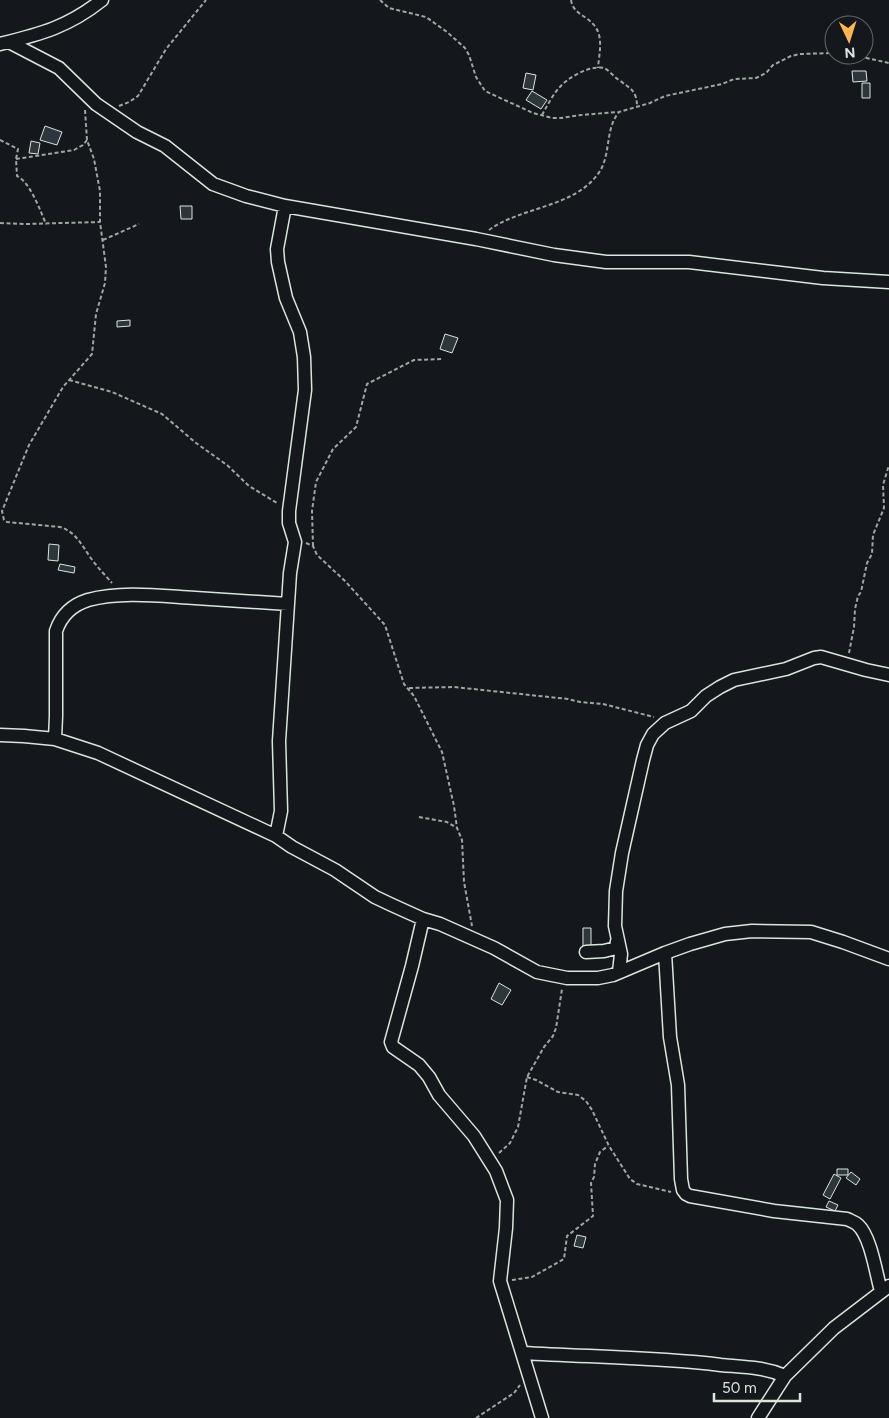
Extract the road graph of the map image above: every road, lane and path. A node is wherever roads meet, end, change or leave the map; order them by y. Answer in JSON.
{"nodes":[{"id":1,"x":102,"y":0,"type":"edge"},
{"id":2,"x":206,"y":0,"type":"edge"},
{"id":3,"x":380,"y":0,"type":"edge"},
{"id":4,"x":571,"y":0,"type":"edge"},
{"id":5,"x":2,"y":44,"type":"edge"},
{"id":6,"x":824,"y":53,"type":"edge"},
{"id":7,"x":874,"y":60,"type":"edge"},
{"id":8,"x":889,"y":63,"type":"edge"},
{"id":9,"x":598,"y":68,"type":"junction"},
{"id":10,"x":84,"y":92,"type":"junction"},
{"id":11,"x":637,"y":107,"type":"junction"},
{"id":12,"x":110,"y":112,"type":"junction"},
{"id":13,"x":619,"y":112,"type":"junction"},
{"id":14,"x":541,"y":116,"type":"junction"},
{"id":15,"x":0,"y":140,"type":"edge"},
{"id":16,"x":87,"y":140,"type":"junction"},
{"id":17,"x":16,"y":159,"type":"junction"},
{"id":18,"x":285,"y":206,"type":"junction"},
{"id":19,"x":100,"y":222,"type":"junction"},
{"id":20,"x":0,"y":223,"type":"edge"},
{"id":21,"x":46,"y":224,"type":"junction"},
{"id":22,"x":139,"y":224,"type":"dead end"},
{"id":23,"x":476,"y":239,"type":"junction"},
{"id":24,"x":103,"y":240,"type":"junction"},
{"id":25,"x":889,"y":282,"type":"edge"},
{"id":26,"x":442,"y":358,"type":"dead end"},
{"id":27,"x":69,"y":380,"type":"junction"},
{"id":28,"x":889,"y":465,"type":"edge"},
{"id":29,"x":289,"y":512,"type":"junction"},
{"id":30,"x":295,"y":542,"type":"junction"},
{"id":31,"x":313,"y":546,"type":"junction"},
{"id":32,"x":124,"y":596,"type":"junction"},
{"id":33,"x":288,"y":604,"type":"junction"},
{"id":34,"x":843,"y":664,"type":"junction"},
{"id":35,"x":889,"y":675,"type":"edge"},
{"id":36,"x":408,"y":688,"type":"junction"},
{"id":37,"x":665,"y":723,"type":"junction"},
{"id":38,"x":0,"y":735,"type":"edge"},
{"id":39,"x":55,"y":739,"type":"junction"},
{"id":40,"x":420,"y":817,"type":"dead end"},
{"id":41,"x":457,"y":828,"type":"junction"},
{"id":42,"x":276,"y":836,"type":"junction"},
{"id":43,"x":423,"y":919,"type":"junction"},
{"id":44,"x":474,"y":940,"type":"junction"},
{"id":45,"x":617,"y":941,"type":"junction"},
{"id":46,"x":586,"y":952,"type":"dead end"},
{"id":47,"x":665,"y":953,"type":"junction"},
{"id":48,"x":889,"y":959,"type":"edge"},
{"id":49,"x":619,"y":972,"type":"junction"},
{"id":50,"x":567,"y":978,"type":"junction"},
{"id":51,"x":527,"y":1077,"type":"junction"},
{"id":52,"x":609,"y":1146,"type":"junction"},
{"id":53,"x":489,"y":1160,"type":"junction"},
{"id":54,"x":686,"y":1194,"type":"junction"},
{"id":55,"x":500,"y":1281,"type":"junction"},
{"id":56,"x":885,"y":1289,"type":"edge"},
{"id":57,"x":523,"y":1352,"type":"junction"},
{"id":58,"x":528,"y":1373,"type":"junction"},
{"id":59,"x":785,"y":1376,"type":"junction"},
{"id":60,"x":476,"y":1418,"type":"edge"},
{"id":61,"x":542,"y":1418,"type":"edge"},
{"id":62,"x":758,"y":1418,"type":"edge"}],
"edges":[{"from":1,"to":5,"type":"street"},
{"from":2,"to":12,"type":"path"},
{"from":3,"to":14,"type":"path"},
{"from":4,"to":9,"type":"path"},
{"from":5,"to":10,"type":"street"},
{"from":6,"to":11,"type":"path"},
{"from":7,"to":8,"type":"path"},
{"from":9,"to":11,"type":"path"},
{"from":9,"to":14,"type":"path"},
{"from":10,"to":12,"type":"street"},
{"from":10,"to":16,"type":"path"},
{"from":11,"to":13,"type":"path"},
{"from":12,"to":18,"type":"street"},
{"from":13,"to":14,"type":"path"},
{"from":13,"to":23,"type":"path"},
{"from":15,"to":17,"type":"path"},
{"from":16,"to":17,"type":"path"},
{"from":16,"to":19,"type":"path"},
{"from":17,"to":21,"type":"path"},
{"from":18,"to":23,"type":"street"},
{"from":18,"to":29,"type":"street"},
{"from":19,"to":21,"type":"path"},
{"from":19,"to":24,"type":"path"},
{"from":20,"to":21,"type":"path"},
{"from":22,"to":24,"type":"path"},
{"from":23,"to":25,"type":"street"},
{"from":24,"to":27,"type":"path"},
{"from":26,"to":31,"type":"path"},
{"from":27,"to":29,"type":"path"},
{"from":27,"to":32,"type":"path"},
{"from":28,"to":34,"type":"path"},
{"from":29,"to":30,"type":"street"},
{"from":30,"to":31,"type":"path"},
{"from":30,"to":33,"type":"street"},
{"from":31,"to":36,"type":"path"},
{"from":32,"to":33,"type":"street"},
{"from":32,"to":39,"type":"street"},
{"from":33,"to":42,"type":"street"},
{"from":34,"to":35,"type":"street"},
{"from":34,"to":37,"type":"street"},
{"from":36,"to":37,"type":"path"},
{"from":36,"to":41,"type":"path"},
{"from":37,"to":45,"type":"street"},
{"from":38,"to":39,"type":"street"},
{"from":39,"to":42,"type":"street"},
{"from":40,"to":41,"type":"path"},
{"from":41,"to":44,"type":"path"},
{"from":42,"to":43,"type":"street"},
{"from":43,"to":44,"type":"street"},
{"from":43,"to":53,"type":"street"},
{"from":44,"to":50,"type":"street"},
{"from":45,"to":46,"type":"street"},
{"from":45,"to":49,"type":"street"},
{"from":47,"to":48,"type":"street"},
{"from":47,"to":49,"type":"street"},
{"from":47,"to":54,"type":"street"},
{"from":49,"to":50,"type":"street"},
{"from":50,"to":51,"type":"path"},
{"from":51,"to":52,"type":"path"},
{"from":51,"to":53,"type":"path"},
{"from":52,"to":54,"type":"path"},
{"from":52,"to":55,"type":"path"},
{"from":53,"to":55,"type":"street"},
{"from":54,"to":56,"type":"street"},
{"from":55,"to":57,"type":"street"},
{"from":56,"to":59,"type":"street"},
{"from":57,"to":58,"type":"street"},
{"from":57,"to":59,"type":"street"},
{"from":58,"to":60,"type":"path"},
{"from":58,"to":61,"type":"street"},
{"from":59,"to":62,"type":"street"}]}
